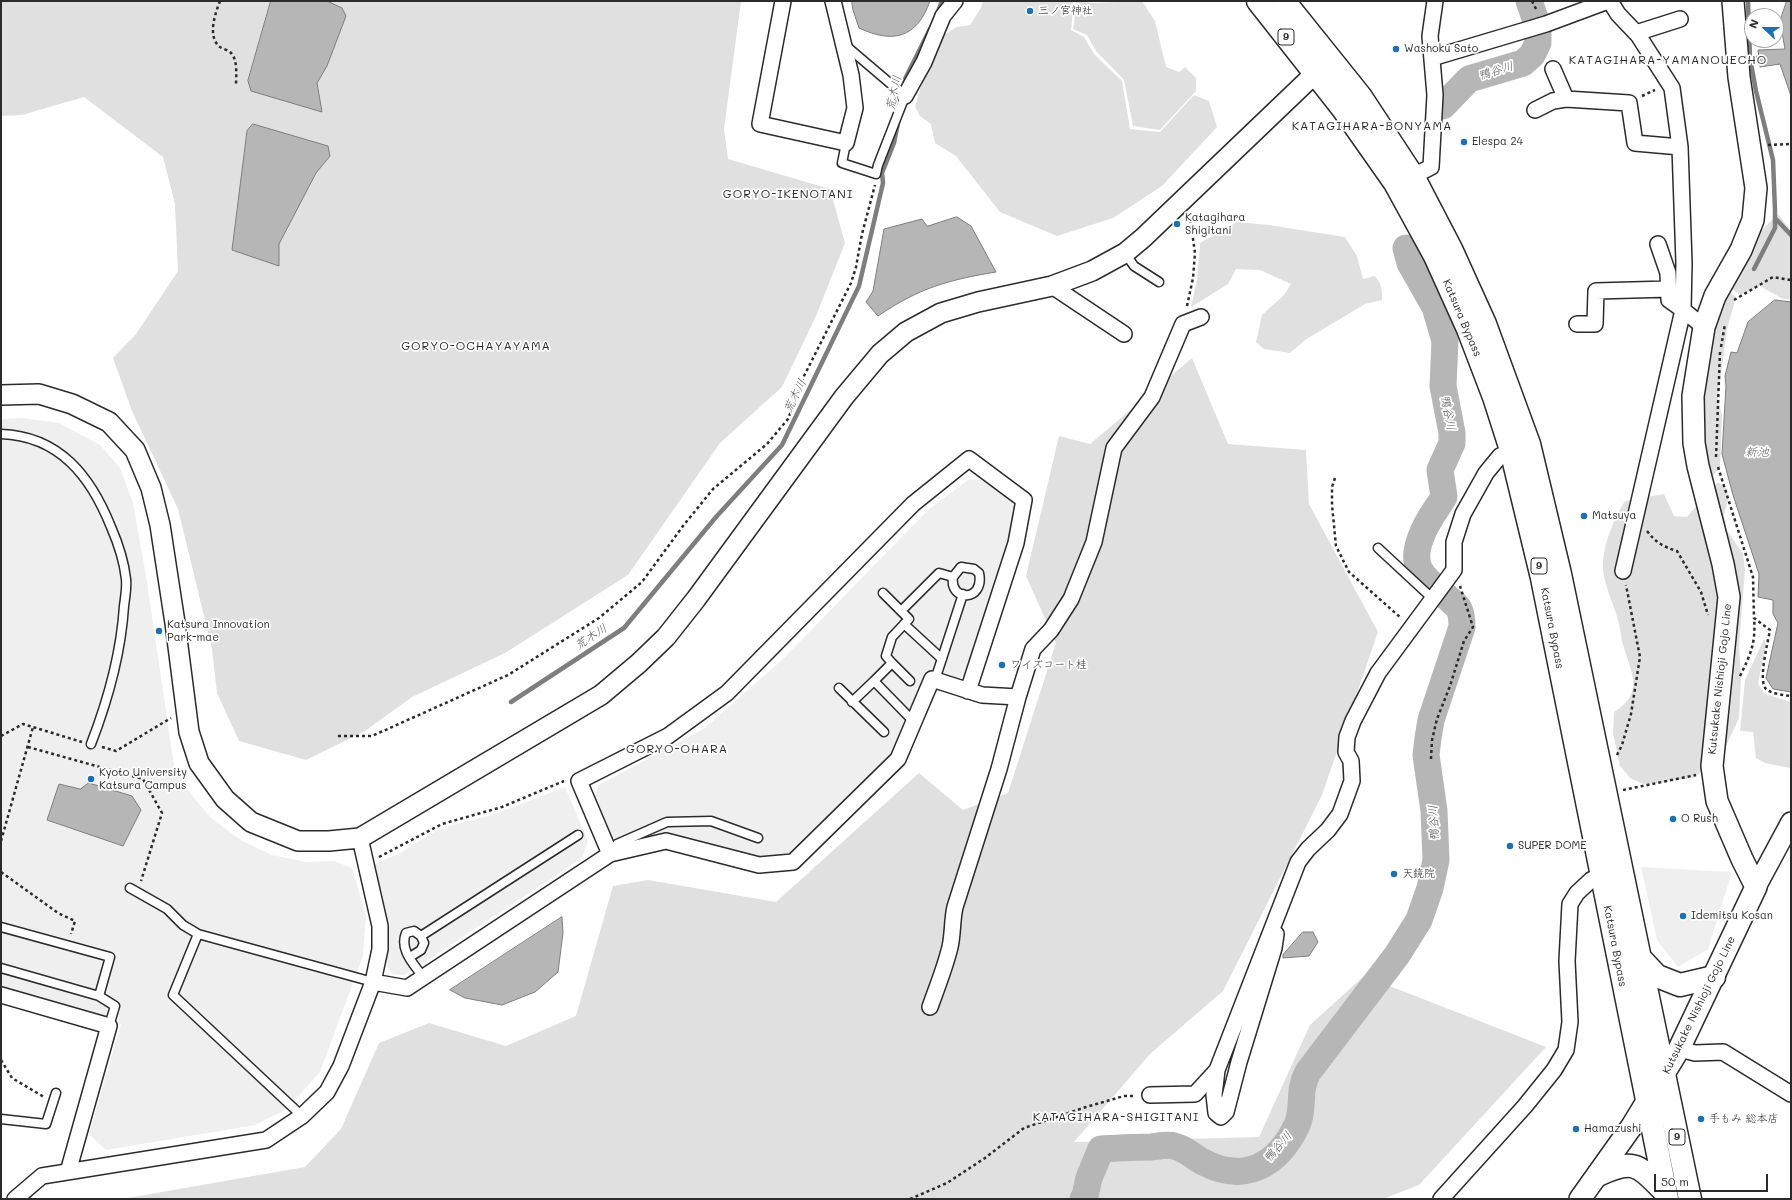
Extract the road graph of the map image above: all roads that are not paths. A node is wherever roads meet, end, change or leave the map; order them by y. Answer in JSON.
{"nodes":[{"id":1,"x":783,"y":1,"type":"edge"},
{"id":2,"x":833,"y":1,"type":"edge"},
{"id":3,"x":955,"y":1,"type":"edge"},
{"id":4,"x":1258,"y":1,"type":"edge"},
{"id":5,"x":1284,"y":1,"type":"edge"},
{"id":6,"x":1435,"y":1,"type":"edge"},
{"id":7,"x":1609,"y":1,"type":"edge"},
{"id":8,"x":1733,"y":1,"type":"edge"},
{"id":9,"x":1680,"y":19,"type":"dead end"},
{"id":10,"x":1636,"y":33,"type":"junction"},
{"id":11,"x":843,"y":43,"type":"junction"},
{"id":12,"x":1330,"y":58,"type":"junction"},
{"id":13,"x":1432,"y":58,"type":"junction"},
{"id":14,"x":1553,"y":69,"type":"dead end"},
{"id":15,"x":1314,"y":74,"type":"junction"},
{"id":16,"x":904,"y":96,"type":"junction"},
{"id":17,"x":1566,"y":99,"type":"junction"},
{"id":18,"x":1535,"y":110,"type":"dead end"},
{"id":19,"x":846,"y":143,"type":"junction"},
{"id":20,"x":1680,"y":147,"type":"junction"},
{"id":21,"x":1413,"y":176,"type":"junction"},
{"id":22,"x":1658,"y":244,"type":"dead end"},
{"id":23,"x":1125,"y":253,"type":"junction"},
{"id":24,"x":1159,"y":282,"type":"dead end"},
{"id":25,"x":1052,"y":286,"type":"junction"},
{"id":26,"x":1669,"y":289,"type":"junction"},
{"id":27,"x":1683,"y":310,"type":"junction"},
{"id":28,"x":1201,"y":316,"type":"dead end"},
{"id":29,"x":1577,"y":324,"type":"dead end"},
{"id":30,"x":1704,"y":327,"type":"junction"},
{"id":31,"x":1124,"y":334,"type":"dead end"},
{"id":32,"x":1,"y":395,"type":"edge"},
{"id":33,"x":1,"y":434,"type":"edge"},
{"id":34,"x":1520,"y":447,"type":"junction"},
{"id":35,"x":1378,"y":548,"type":"dead end"},
{"id":36,"x":1623,"y":571,"type":"road end"},
{"id":37,"x":953,"y":577,"type":"junction"},
{"id":38,"x":883,"y":593,"type":"dead end"},
{"id":39,"x":963,"y":594,"type":"junction"},
{"id":40,"x":1437,"y":594,"type":"junction"},
{"id":41,"x":901,"y":612,"type":"junction"},
{"id":42,"x":904,"y":624,"type":"junction"},
{"id":43,"x":942,"y":659,"type":"junction"},
{"id":44,"x":892,"y":663,"type":"junction"},
{"id":45,"x":935,"y":680,"type":"junction"},
{"id":46,"x":874,"y":681,"type":"junction"},
{"id":47,"x":910,"y":681,"type":"dead end"},
{"id":48,"x":839,"y":688,"type":"dead end"},
{"id":49,"x":968,"y":690,"type":"junction"},
{"id":50,"x":1018,"y":697,"type":"junction"},
{"id":51,"x":852,"y":702,"type":"junction"},
{"id":52,"x":914,"y":722,"type":"junction"},
{"id":53,"x":884,"y":732,"type":"dead end"},
{"id":54,"x":91,"y":744,"type":"dead end"},
{"id":55,"x":1791,"y":822,"type":"edge"},
{"id":56,"x":578,"y":835,"type":"dead end"},
{"id":57,"x":360,"y":838,"type":"junction"},
{"id":58,"x":758,"y":838,"type":"dead end"},
{"id":59,"x":610,"y":854,"type":"junction"},
{"id":60,"x":1602,"y":874,"type":"junction"},
{"id":61,"x":1756,"y":887,"type":"junction"},
{"id":62,"x":130,"y":888,"type":"dead end"},
{"id":63,"x":1279,"y":910,"type":"junction"},
{"id":64,"x":1,"y":927,"type":"edge"},
{"id":65,"x":198,"y":934,"type":"junction"},
{"id":66,"x":421,"y":936,"type":"junction"},
{"id":67,"x":410,"y":957,"type":"junction"},
{"id":68,"x":1642,"y":960,"type":"junction"},
{"id":69,"x":1,"y":968,"type":"edge"},
{"id":70,"x":1714,"y":977,"type":"junction"},
{"id":71,"x":423,"y":978,"type":"junction"},
{"id":72,"x":373,"y":982,"type":"junction"},
{"id":73,"x":1,"y":995,"type":"edge"},
{"id":74,"x":99,"y":996,"type":"junction"},
{"id":75,"x":930,"y":1007,"type":"dead end"},
{"id":76,"x":109,"y":1026,"type":"junction"},
{"id":77,"x":1679,"y":1050,"type":"junction"},
{"id":78,"x":1217,"y":1070,"type":"junction"},
{"id":79,"x":1664,"y":1076,"type":"junction"},
{"id":80,"x":1791,"y":1094,"type":"edge"},
{"id":81,"x":1150,"y":1095,"type":"road end"},
{"id":82,"x":55,"y":1097,"type":"road end"},
{"id":83,"x":1647,"y":1102,"type":"junction"},
{"id":84,"x":302,"y":1116,"type":"junction"},
{"id":85,"x":1,"y":1119,"type":"edge"},
{"id":86,"x":68,"y":1172,"type":"junction"},
{"id":87,"x":1598,"y":1175,"type":"junction"},
{"id":88,"x":1666,"y":1195,"type":"edge"},
{"id":89,"x":15,"y":1199,"type":"edge"},
{"id":90,"x":1441,"y":1199,"type":"edge"},
{"id":91,"x":1580,"y":1199,"type":"edge"},
{"id":92,"x":1690,"y":1199,"type":"edge"}],
"edges":[{"from":1,"to":19,"type":"street"},
{"from":2,"to":11,"type":"street"},
{"from":3,"to":16,"type":"street"},
{"from":4,"to":15,"type":"highway","name":"Katsura Bypass","number":"9"},
{"from":5,"to":12,"type":"highway","name":"Katsura Bypass","number":"9"},
{"from":6,"to":13,"type":"street"},
{"from":7,"to":10,"type":"street"},
{"from":7,"to":13,"type":"street"},
{"from":8,"to":30,"type":"main road","name":"Kutsukake Nishioji Gojo Line"},
{"from":9,"to":10,"type":"street"},
{"from":10,"to":20,"type":"street"},
{"from":11,"to":16,"type":"lane"},
{"from":11,"to":19,"type":"street"},
{"from":12,"to":15,"type":"street"},
{"from":12,"to":21,"type":"highway","name":"Katsura Bypass","number":"9"},
{"from":13,"to":21,"type":"street"},
{"from":14,"to":17,"type":"street"},
{"from":15,"to":23,"type":"street"},
{"from":15,"to":34,"type":"highway","name":"Katsura Bypass","number":"9"},
{"from":16,"to":19,"type":"lane"},
{"from":17,"to":18,"type":"street"},
{"from":17,"to":20,"type":"street"},
{"from":20,"to":27,"type":"street"},
{"from":21,"to":34,"type":"highway","name":"Katsura Bypass","number":"9"},
{"from":22,"to":26,"type":"street"},
{"from":23,"to":24,"type":"lane"},
{"from":23,"to":25,"type":"street"},
{"from":25,"to":31,"type":"street"},
{"from":25,"to":57,"type":"street"},
{"from":26,"to":27,"type":"street"},
{"from":26,"to":29,"type":"street"},
{"from":27,"to":30,"type":"street"},
{"from":27,"to":36,"type":"street"},
{"from":28,"to":50,"type":"street"},
{"from":30,"to":61,"type":"main road","name":"Kutsukake Nishioji Gojo Line"},
{"from":32,"to":57,"type":"street"},
{"from":33,"to":54,"type":"lane"},
{"from":34,"to":40,"type":"street"},
{"from":34,"to":60,"type":"highway","name":"Katsura Bypass","number":"9"},
{"from":34,"to":68,"type":"highway","name":"Katsura Bypass","number":"9"},
{"from":35,"to":40,"type":"lane"},
{"from":37,"to":39,"type":"lane"},
{"from":37,"to":39,"type":"lane"},
{"from":37,"to":41,"type":"lane"},
{"from":38,"to":41,"type":"lane"},
{"from":39,"to":43,"type":"lane"},
{"from":40,"to":63,"type":"street"},
{"from":41,"to":42,"type":"lane"},
{"from":42,"to":43,"type":"lane"},
{"from":42,"to":44,"type":"lane"},
{"from":43,"to":45,"type":"lane"},
{"from":44,"to":46,"type":"lane"},
{"from":44,"to":47,"type":"lane"},
{"from":45,"to":49,"type":"street"},
{"from":45,"to":52,"type":"street"},
{"from":46,"to":51,"type":"lane"},
{"from":46,"to":52,"type":"lane"},
{"from":48,"to":51,"type":"lane"},
{"from":49,"to":50,"type":"street"},
{"from":49,"to":59,"type":"street"},
{"from":50,"to":75,"type":"street"},
{"from":51,"to":53,"type":"lane"},
{"from":52,"to":59,"type":"street"},
{"from":55,"to":61,"type":"street"},
{"from":56,"to":66,"type":"lane"},
{"from":57,"to":72,"type":"street"},
{"from":58,"to":59,"type":"lane"},
{"from":59,"to":71,"type":"street"},
{"from":60,"to":83,"type":"highway","name":"Katsura Bypass","number":"9"},
{"from":60,"to":90,"type":"street"},
{"from":61,"to":70,"type":"main road","name":"Kutsukake Nishioji Gojo Line"},
{"from":62,"to":65,"type":"lane"},
{"from":63,"to":78,"type":"street"},
{"from":63,"to":78,"type":"street"},
{"from":64,"to":74,"type":"lane"},
{"from":65,"to":72,"type":"lane"},
{"from":65,"to":84,"type":"lane"},
{"from":66,"to":67,"type":"lane"},
{"from":66,"to":67,"type":"lane"},
{"from":67,"to":71,"type":"lane"},
{"from":68,"to":70,"type":"highway"},
{"from":68,"to":79,"type":"highway","name":"Katsura Bypass","number":"9"},
{"from":69,"to":74,"type":"lane"},
{"from":70,"to":77,"type":"main road","name":"Kutsukake Nishioji Gojo Line"},
{"from":71,"to":72,"type":"street"},
{"from":72,"to":84,"type":"street"},
{"from":73,"to":76,"type":"street"},
{"from":74,"to":76,"type":"lane"},
{"from":76,"to":86,"type":"street"},
{"from":77,"to":79,"type":"main road","name":"Kutsukake Nishioji Gojo Line"},
{"from":77,"to":80,"type":"street"},
{"from":78,"to":81,"type":"street"},
{"from":79,"to":83,"type":"main road","name":"Kutsukake Nishioji Gojo Line"},
{"from":79,"to":92,"type":"highway","name":"Katsura Bypass","number":"9"},
{"from":82,"to":85,"type":"lane"},
{"from":83,"to":87,"type":"main road","name":"Kutsukake Nishioji Gojo Line"},
{"from":83,"to":88,"type":"highway","name":"Katsura Bypass","number":"9"},
{"from":84,"to":86,"type":"street"},
{"from":86,"to":89,"type":"street"},
{"from":87,"to":88,"type":"highway"},
{"from":87,"to":91,"type":"main road","name":"Kutsukake Nishioji Gojo Line"}]}
